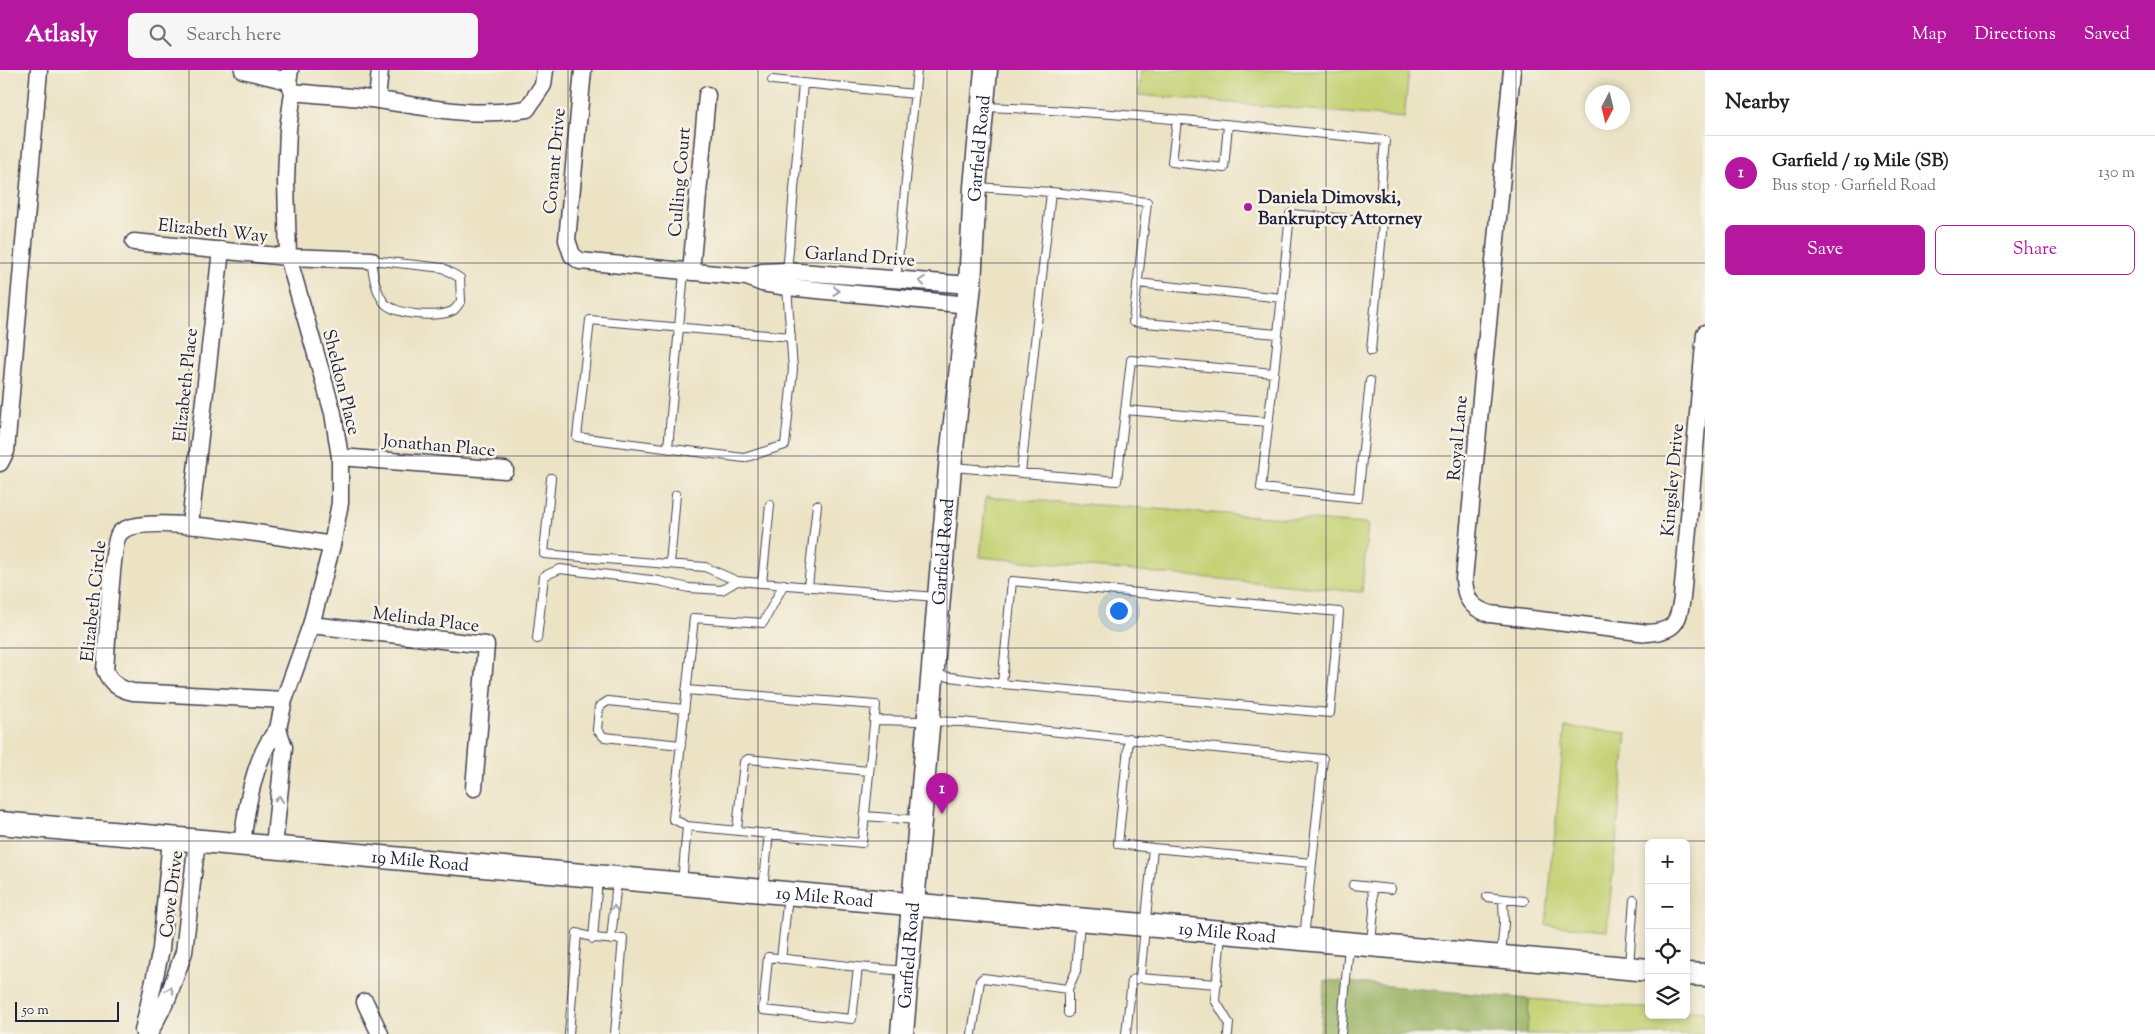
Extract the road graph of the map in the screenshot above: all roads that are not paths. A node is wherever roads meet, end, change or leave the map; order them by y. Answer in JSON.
{"nodes":[{"id":1,"x":39,"y":70,"type":"edge"},
{"id":2,"x":243,"y":70,"type":"edge"},
{"id":3,"x":380,"y":70,"type":"edge"},
{"id":4,"x":545,"y":70,"type":"edge"},
{"id":5,"x":583,"y":70,"type":"edge"},
{"id":6,"x":917,"y":70,"type":"edge"},
{"id":7,"x":986,"y":70,"type":"edge"},
{"id":8,"x":1512,"y":70,"type":"edge"},
{"id":9,"x":772,"y":80,"type":"dead end"},
{"id":10,"x":290,"y":81,"type":"edge"},
{"id":11,"x":803,"y":83,"type":"junction"},
{"id":12,"x":915,"y":94,"type":"junction"},
{"id":13,"x":707,"y":96,"type":"dead end"},
{"id":14,"x":377,"y":100,"type":"junction"},
{"id":15,"x":982,"y":107,"type":"junction"},
{"id":16,"x":1177,"y":120,"type":"junction"},
{"id":17,"x":1228,"y":125,"type":"junction"},
{"id":18,"x":975,"y":187,"type":"junction"},
{"id":19,"x":1381,"y":187,"type":"dead end"},
{"id":20,"x":1050,"y":192,"type":"junction"},
{"id":21,"x":134,"y":242,"type":"dead end"},
{"id":22,"x":221,"y":250,"type":"junction"},
{"id":23,"x":572,"y":255,"type":"joint"},
{"id":24,"x":288,"y":257,"type":"junction"},
{"id":25,"x":371,"y":260,"type":"junction"},
{"id":26,"x":687,"y":272,"type":"junction"},
{"id":27,"x":787,"y":279,"type":"junction"},
{"id":28,"x":896,"y":279,"type":"junction"},
{"id":29,"x":1137,"y":283,"type":"junction"},
{"id":30,"x":969,"y":295,"type":"junction"},
{"id":31,"x":894,"y":297,"type":"junction"},
{"id":32,"x":1282,"y":298,"type":"junction"},
{"id":33,"x":679,"y":328,"type":"junction"},
{"id":34,"x":1705,"y":333,"type":"edge"},
{"id":35,"x":1278,"y":334,"type":"junction"},
{"id":36,"x":791,"y":337,"type":"junction"},
{"id":37,"x":1371,"y":351,"type":"dead end"},
{"id":38,"x":1274,"y":372,"type":"junction"},
{"id":39,"x":1370,"y":381,"type":"dead end"},
{"id":40,"x":1125,"y":410,"type":"junction"},
{"id":41,"x":1268,"y":422,"type":"junction"},
{"id":42,"x":668,"y":448,"type":"junction"},
{"id":43,"x":340,"y":457,"type":"junction"},
{"id":44,"x":0,"y":463,"type":"edge"},
{"id":45,"x":950,"y":467,"type":"junction"},
{"id":46,"x":505,"y":470,"type":"dead end"},
{"id":47,"x":1021,"y":473,"type":"junction"},
{"id":48,"x":551,"y":478,"type":"dead end"},
{"id":49,"x":676,"y":495,"type":"dead end"},
{"id":50,"x":817,"y":504,"type":"dead end"},
{"id":51,"x":770,"y":506,"type":"dead end"},
{"id":52,"x":190,"y":524,"type":"junction"},
{"id":53,"x":332,"y":545,"type":"junction"},
{"id":54,"x":670,"y":564,"type":"junction"},
{"id":55,"x":736,"y":581,"type":"junction"},
{"id":56,"x":762,"y":583,"type":"junction"},
{"id":57,"x":784,"y":584,"type":"junction"},
{"id":58,"x":808,"y":586,"type":"junction"},
{"id":59,"x":938,"y":597,"type":"junction"},
{"id":60,"x":311,"y":625,"type":"junction"},
{"id":61,"x":1671,"y":629,"type":"joint"},
{"id":62,"x":537,"y":639,"type":"dead end"},
{"id":63,"x":931,"y":674,"type":"junction"},
{"id":64,"x":1002,"y":684,"type":"junction"},
{"id":65,"x":686,"y":690,"type":"junction"},
{"id":66,"x":284,"y":700,"type":"junction"},
{"id":67,"x":684,"y":709,"type":"junction"},
{"id":68,"x":874,"y":720,"type":"junction"},
{"id":69,"x":927,"y":722,"type":"junction"},
{"id":70,"x":278,"y":729,"type":"junction"},
{"id":71,"x":1130,"y":738,"type":"junction"},
{"id":72,"x":680,"y":745,"type":"junction"},
{"id":73,"x":868,"y":771,"type":"junction"},
{"id":74,"x":474,"y":788,"type":"dead end"},
{"id":75,"x":864,"y":816,"type":"junction"},
{"id":76,"x":919,"y":821,"type":"junction"},
{"id":77,"x":0,"y":823,"type":"edge"},
{"id":78,"x":687,"y":826,"type":"junction"},
{"id":79,"x":737,"y":829,"type":"junction"},
{"id":80,"x":769,"y":833,"type":"junction"},
{"id":81,"x":170,"y":838,"type":"junction"},
{"id":82,"x":197,"y":840,"type":"junction"},
{"id":83,"x":242,"y":845,"type":"junction"},
{"id":84,"x":274,"y":847,"type":"junction"},
{"id":85,"x":1152,"y":848,"type":"junction"},
{"id":86,"x":1312,"y":862,"type":"junction"},
{"id":87,"x":608,"y":877,"type":"junction"},
{"id":88,"x":682,"y":884,"type":"junction"},
{"id":89,"x":1353,"y":885,"type":"dead end"},
{"id":90,"x":1372,"y":887,"type":"junction"},
{"id":91,"x":1391,"y":889,"type":"dead end"},
{"id":92,"x":763,"y":892,"type":"junction"},
{"id":93,"x":788,"y":894,"type":"junction"},
{"id":94,"x":1487,"y":897,"type":"dead end"},
{"id":95,"x":1503,"y":899,"type":"junction"},
{"id":96,"x":1634,"y":900,"type":"dead end"},
{"id":97,"x":1524,"y":901,"type":"dead end"},
{"id":98,"x":914,"y":905,"type":"junction"},
{"id":99,"x":1080,"y":920,"type":"junction"},
{"id":100,"x":1146,"y":925,"type":"junction"},
{"id":101,"x":1221,"y":932,"type":"junction"},
{"id":102,"x":593,"y":939,"type":"junction"},
{"id":103,"x":611,"y":940,"type":"junction"},
{"id":104,"x":1304,"y":940,"type":"junction"},
{"id":105,"x":1360,"y":945,"type":"junction"},
{"id":106,"x":161,"y":949,"type":"junction"},
{"id":107,"x":184,"y":952,"type":"junction"},
{"id":108,"x":1501,"y":957,"type":"junction"},
{"id":109,"x":781,"y":959,"type":"junction"},
{"id":110,"x":858,"y":968,"type":"junction"},
{"id":111,"x":1639,"y":969,"type":"edge"},
{"id":112,"x":908,"y":971,"type":"junction"},
{"id":113,"x":1690,"y":974,"type":"edge"},
{"id":114,"x":1705,"y":975,"type":"edge"},
{"id":115,"x":1140,"y":978,"type":"junction"},
{"id":116,"x":1217,"y":984,"type":"junction"},
{"id":117,"x":1068,"y":989,"type":"junction"},
{"id":118,"x":365,"y":1002,"type":"dead end"},
{"id":119,"x":1068,"y":1013,"type":"dead end"},
{"id":120,"x":142,"y":1034,"type":"edge"},
{"id":121,"x":149,"y":1034,"type":"edge"},
{"id":122,"x":380,"y":1034,"type":"edge"},
{"id":123,"x":569,"y":1034,"type":"edge"},
{"id":124,"x":615,"y":1034,"type":"edge"},
{"id":125,"x":902,"y":1034,"type":"edge"},
{"id":126,"x":972,"y":1034,"type":"edge"},
{"id":127,"x":1126,"y":1034,"type":"edge"},
{"id":128,"x":1228,"y":1034,"type":"edge"},
{"id":129,"x":1341,"y":1034,"type":"edge"}],
"edges":[{"from":1,"to":44,"type":"street"},
{"from":2,"to":10,"type":"street"},
{"from":3,"to":14,"type":"street"},
{"from":4,"to":14,"type":"street"},
{"from":5,"to":23,"type":"street","name":"Conant Drive"},
{"from":6,"to":12,"type":"lane"},
{"from":7,"to":15,"type":"street","name":"Garfield Road"},
{"from":8,"to":61,"type":"street","name":"Royal Lane"},
{"from":9,"to":11,"type":"lane"},
{"from":10,"to":14,"type":"street"},
{"from":10,"to":24,"type":"street","name":"Sheldon Place"},
{"from":11,"to":12,"type":"lane"},
{"from":11,"to":27,"type":"lane"},
{"from":12,"to":28,"type":"lane"},
{"from":13,"to":26,"type":"street","name":"Culling Court"},
{"from":15,"to":16,"type":"lane"},
{"from":15,"to":18,"type":"street","name":"Garfield Road"},
{"from":16,"to":17,"type":"lane"},
{"from":16,"to":17,"type":"lane"},
{"from":17,"to":19,"type":"lane"},
{"from":18,"to":20,"type":"lane"},
{"from":18,"to":30,"type":"street","name":"Garfield Road"},
{"from":20,"to":29,"type":"lane"},
{"from":20,"to":47,"type":"lane"},
{"from":21,"to":22,"type":"street","name":"Elizabeth Way"},
{"from":22,"to":24,"type":"street","name":"Elizabeth Way"},
{"from":22,"to":52,"type":"street","name":"Elizabeth Place"},
{"from":23,"to":26,"type":"street","name":"Garland Drive"},
{"from":24,"to":25,"type":"street","name":"Elizabeth Way"},
{"from":24,"to":43,"type":"street","name":"Sheldon Place"},
{"from":25,"to":25,"type":"lane"},
{"from":26,"to":27,"type":"street","name":"Garland Drive"},
{"from":26,"to":33,"type":"lane"},
{"from":27,"to":28,"type":"street","name":"Garland Drive"},
{"from":27,"to":31,"type":"street","name":"Garland Drive","one_way":true},
{"from":27,"to":36,"type":"lane"},
{"from":30,"to":28,"type":"street","name":"Garland Drive","one_way":true},
{"from":28,"to":31,"type":"lane"},
{"from":29,"to":32,"type":"lane"},
{"from":29,"to":35,"type":"lane"},
{"from":30,"to":31,"type":"street","name":"Garland Drive"},
{"from":30,"to":45,"type":"street","name":"Garfield Road"},
{"from":32,"to":35,"type":"lane"},
{"from":32,"to":37,"type":"lane"},
{"from":33,"to":36,"type":"lane"},
{"from":33,"to":42,"type":"lane"},
{"from":33,"to":42,"type":"lane"},
{"from":34,"to":61,"type":"street","name":"Kingsley Drive"},
{"from":35,"to":38,"type":"lane"},
{"from":36,"to":42,"type":"lane"},
{"from":38,"to":40,"type":"lane"},
{"from":38,"to":41,"type":"lane"},
{"from":39,"to":41,"type":"lane"},
{"from":40,"to":41,"type":"lane"},
{"from":40,"to":47,"type":"lane"},
{"from":43,"to":46,"type":"street","name":"Jonathan Place"},
{"from":43,"to":53,"type":"street","name":"Sheldon Place"},
{"from":45,"to":47,"type":"lane"},
{"from":45,"to":59,"type":"street","name":"Garfield Road"},
{"from":48,"to":54,"type":"lane"},
{"from":49,"to":54,"type":"lane"},
{"from":50,"to":58,"type":"lane"},
{"from":51,"to":56,"type":"lane"},
{"from":52,"to":53,"type":"street","name":"Elizabeth Circle"},
{"from":52,"to":66,"type":"street","name":"Elizabeth Circle"},
{"from":53,"to":60,"type":"street","name":"Sheldon Place"},
{"from":54,"to":55,"type":"lane"},
{"from":55,"to":56,"type":"lane"},
{"from":55,"to":62,"type":"lane"},
{"from":56,"to":57,"type":"lane"},
{"from":57,"to":58,"type":"lane"},
{"from":57,"to":65,"type":"lane"},
{"from":58,"to":59,"type":"lane"},
{"from":59,"to":63,"type":"street","name":"Garfield Road"},
{"from":60,"to":66,"type":"street","name":"Sheldon Place"},
{"from":60,"to":74,"type":"street","name":"Melinda Place"},
{"from":63,"to":64,"type":"lane"},
{"from":63,"to":69,"type":"street","name":"Garfield Road"},
{"from":64,"to":64,"type":"lane"},
{"from":65,"to":67,"type":"lane"},
{"from":65,"to":68,"type":"lane"},
{"from":66,"to":70,"type":"street","name":"Sheldon Place"},
{"from":67,"to":72,"type":"lane"},
{"from":67,"to":72,"type":"lane"},
{"from":68,"to":69,"type":"lane"},
{"from":68,"to":73,"type":"lane"},
{"from":69,"to":71,"type":"lane"},
{"from":69,"to":76,"type":"street","name":"Garfield Road"},
{"from":70,"to":83,"type":"street","name":"Sheldon Place"},
{"from":84,"to":70,"type":"street","name":"Sheldon Place","one_way":true},
{"from":71,"to":85,"type":"lane"},
{"from":71,"to":86,"type":"lane"},
{"from":72,"to":78,"type":"lane"},
{"from":73,"to":75,"type":"lane"},
{"from":73,"to":79,"type":"lane"},
{"from":75,"to":76,"type":"lane"},
{"from":75,"to":80,"type":"lane"},
{"from":76,"to":98,"type":"street","name":"Garfield Road"},
{"from":77,"to":81,"type":"street","name":"19 Mile Road"},
{"from":78,"to":79,"type":"lane"},
{"from":78,"to":88,"type":"lane"},
{"from":79,"to":80,"type":"lane"},
{"from":80,"to":92,"type":"lane"},
{"from":81,"to":82,"type":"street","name":"19 Mile Road"},
{"from":81,"to":106,"type":"street","name":"Cove Drive"},
{"from":82,"to":83,"type":"street","name":"19 Mile Road"},
{"from":82,"to":107,"type":"street","name":"Cove Drive"},
{"from":83,"to":84,"type":"street","name":"19 Mile Road"},
{"from":84,"to":87,"type":"street","name":"19 Mile Road"},
{"from":85,"to":86,"type":"lane"},
{"from":85,"to":100,"type":"lane"},
{"from":86,"to":104,"type":"lane"},
{"from":87,"to":88,"type":"street","name":"19 Mile Road"},
{"from":87,"to":102,"type":"lane"},
{"from":103,"to":87,"type":"lane","one_way":true},
{"from":88,"to":92,"type":"street","name":"19 Mile Road"},
{"from":89,"to":90,"type":"lane"},
{"from":90,"to":91,"type":"lane"},
{"from":90,"to":105,"type":"lane"},
{"from":92,"to":93,"type":"street","name":"19 Mile Road"},
{"from":93,"to":98,"type":"street","name":"19 Mile Road"},
{"from":93,"to":109,"type":"lane"},
{"from":94,"to":95,"type":"lane"},
{"from":95,"to":97,"type":"lane"},
{"from":95,"to":108,"type":"lane"},
{"from":96,"to":111,"type":"lane"},
{"from":98,"to":99,"type":"street","name":"19 Mile Road"},
{"from":98,"to":112,"type":"street","name":"Garfield Road"},
{"from":99,"to":100,"type":"street","name":"19 Mile Road"},
{"from":99,"to":117,"type":"lane"},
{"from":100,"to":101,"type":"street","name":"19 Mile Road"},
{"from":100,"to":115,"type":"lane"},
{"from":101,"to":104,"type":"street","name":"19 Mile Road"},
{"from":101,"to":116,"type":"lane"},
{"from":102,"to":103,"type":"lane"},
{"from":102,"to":123,"type":"lane"},
{"from":103,"to":124,"type":"lane"},
{"from":104,"to":105,"type":"street","name":"19 Mile Road"},
{"from":105,"to":108,"type":"street","name":"19 Mile Road"},
{"from":105,"to":129,"type":"lane"},
{"from":106,"to":107,"type":"street","name":"Cove Drive"},
{"from":106,"to":120,"type":"street","name":"Cove Drive"},
{"from":121,"to":107,"type":"street","name":"Cove Drive","one_way":true},
{"from":108,"to":111,"type":"street","name":"19 Mile Road"},
{"from":109,"to":110,"type":"lane"},
{"from":109,"to":110,"type":"lane"},
{"from":110,"to":112,"type":"lane"},
{"from":112,"to":125,"type":"street","name":"Garfield Road"},
{"from":113,"to":114,"type":"street"},
{"from":115,"to":116,"type":"lane"},
{"from":115,"to":127,"type":"lane"},
{"from":116,"to":128,"type":"lane"},
{"from":117,"to":119,"type":"lane"},
{"from":117,"to":126,"type":"lane"},
{"from":118,"to":122,"type":"street"}]}
